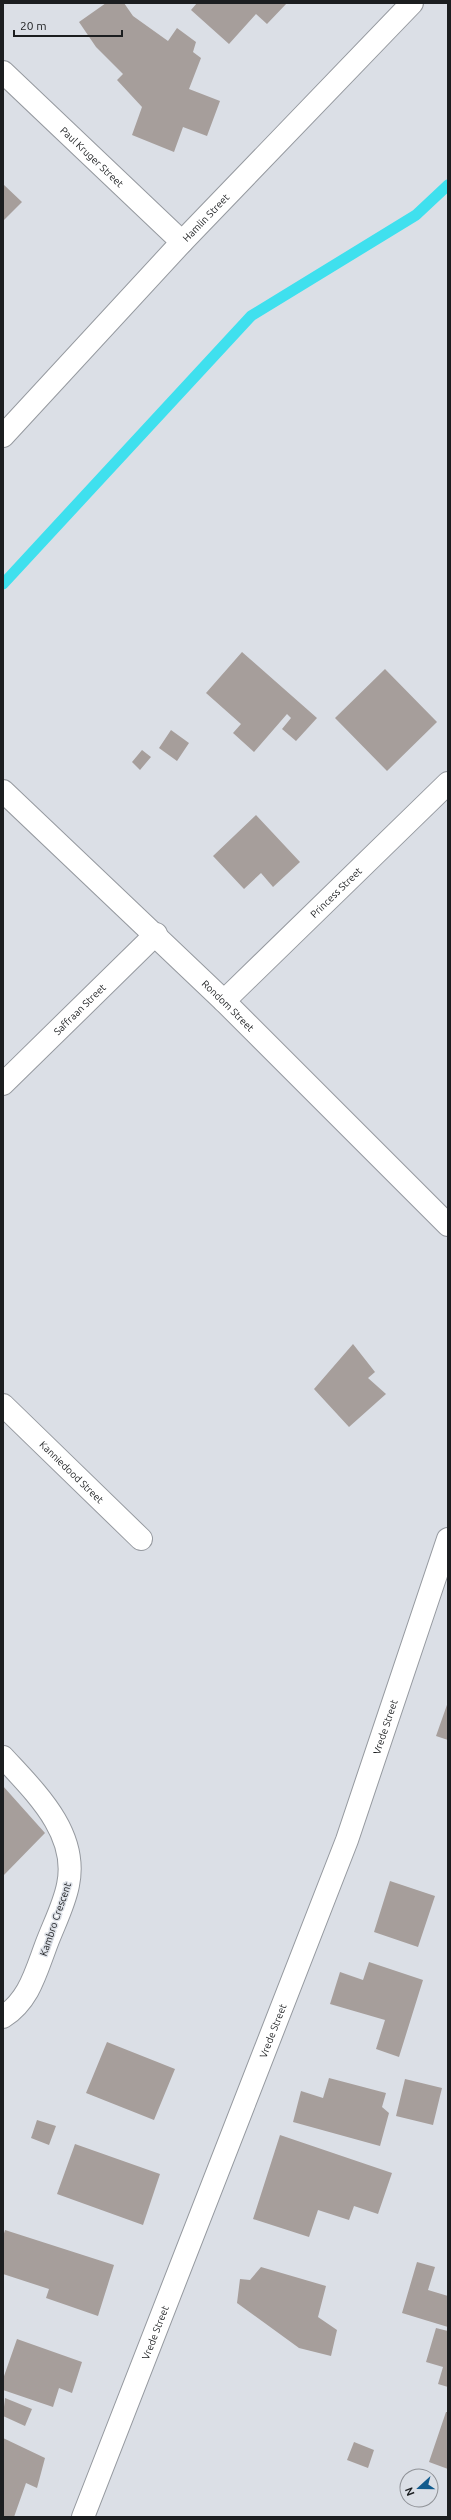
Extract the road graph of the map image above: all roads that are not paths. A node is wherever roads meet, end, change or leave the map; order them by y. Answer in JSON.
{"nodes":[{"id":1,"x":412,"y":3,"type":"edge"},
{"id":2,"x":3,"y":72,"type":"edge"},
{"id":3,"x":182,"y":242,"type":"junction"},
{"id":4,"x":3,"y":436,"type":"edge"},
{"id":5,"x":448,"y":783,"type":"edge"},
{"id":6,"x":3,"y":791,"type":"edge"},
{"id":7,"x":156,"y":934,"type":"junction"},
{"id":8,"x":224,"y":1001,"type":"junction"},
{"id":9,"x":3,"y":1084,"type":"edge"},
{"id":10,"x":448,"y":1226,"type":"edge"},
{"id":11,"x":3,"y":1405,"type":"edge"},
{"id":12,"x":141,"y":1539,"type":"dead end"},
{"id":13,"x":448,"y":1539,"type":"edge"},
{"id":14,"x":3,"y":1757,"type":"edge"},
{"id":15,"x":3,"y":2017,"type":"edge"},
{"id":16,"x":83,"y":2517,"type":"edge"}],
"edges":[{"from":1,"to":3,"type":"street","name":"Hamlin Street"},
{"from":2,"to":3,"type":"street","name":"Paul Kruger Street"},
{"from":3,"to":4,"type":"street","name":"Hamlin Street"},
{"from":5,"to":8,"type":"street","name":"Princess Street"},
{"from":6,"to":7,"type":"street","name":"Rondom Street"},
{"from":7,"to":8,"type":"street","name":"Rondom Street"},
{"from":7,"to":9,"type":"street","name":"Saffraan Street"},
{"from":8,"to":10,"type":"street","name":"Rondom Street"},
{"from":11,"to":12,"type":"street","name":"Kanniedood Street"},
{"from":13,"to":16,"type":"street","name":"Vrede Street"},
{"from":14,"to":15,"type":"street","name":"Kambro Crescent"}]}
